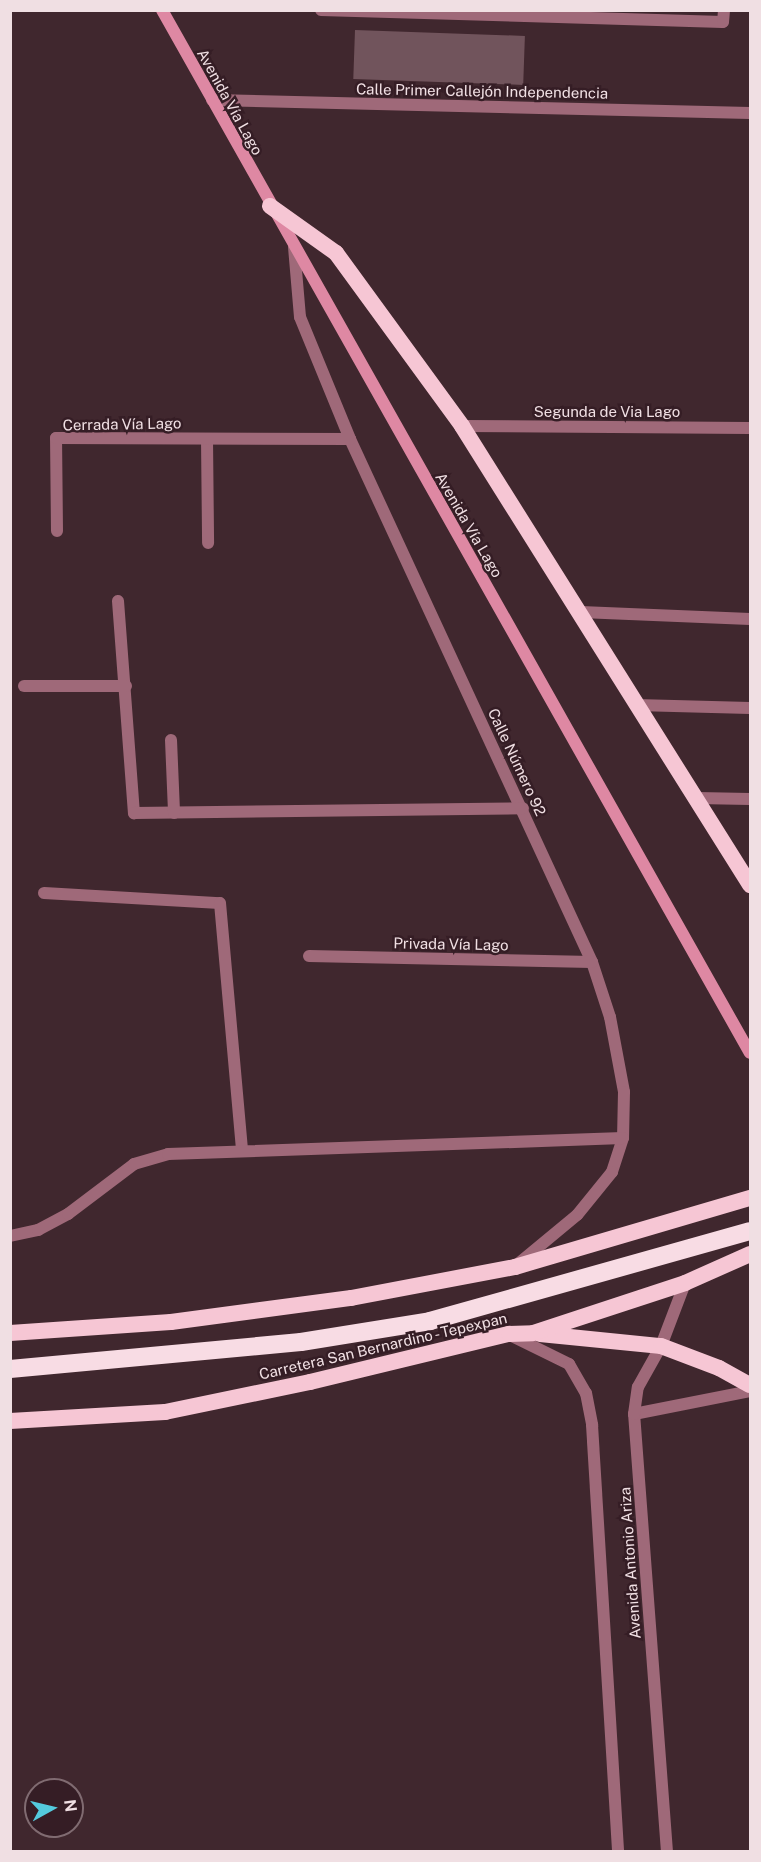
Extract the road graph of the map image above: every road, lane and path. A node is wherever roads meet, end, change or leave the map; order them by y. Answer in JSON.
{"nodes":[{"id":1,"x":162,"y":10,"type":"edge"},
{"id":2,"x":321,"y":10,"type":"edge"},
{"id":3,"x":724,"y":10,"type":"edge"},
{"id":4,"x":212,"y":100,"type":"junction"},
{"id":5,"x":750,"y":113,"type":"edge"},
{"id":6,"x":270,"y":206,"type":"junction"},
{"id":7,"x":294,"y":247,"type":"junction"},
{"id":8,"x":462,"y":426,"type":"junction"},
{"id":9,"x":750,"y":428,"type":"edge"},
{"id":10,"x":207,"y":439,"type":"junction"},
{"id":11,"x":350,"y":439,"type":"junction"},
{"id":12,"x":57,"y":531,"type":"dead end"},
{"id":13,"x":208,"y":543,"type":"dead end"},
{"id":14,"x":118,"y":601,"type":"dead end"},
{"id":15,"x":581,"y":612,"type":"junction"},
{"id":16,"x":750,"y":619,"type":"edge"},
{"id":17,"x":24,"y":686,"type":"dead end"},
{"id":18,"x":126,"y":686,"type":"junction"},
{"id":19,"x":636,"y":705,"type":"junction"},
{"id":20,"x":750,"y":708,"type":"edge"},
{"id":21,"x":171,"y":740,"type":"dead end"},
{"id":22,"x":697,"y":798,"type":"junction"},
{"id":23,"x":750,"y":799,"type":"edge"},
{"id":24,"x":523,"y":808,"type":"junction"},
{"id":25,"x":174,"y":813,"type":"junction"},
{"id":26,"x":750,"y":885,"type":"edge"},
{"id":27,"x":44,"y":893,"type":"dead end"},
{"id":28,"x":309,"y":956,"type":"dead end"},
{"id":29,"x":592,"y":963,"type":"junction"},
{"id":30,"x":750,"y":1053,"type":"edge"},
{"id":31,"x":623,"y":1138,"type":"junction"},
{"id":32,"x":242,"y":1149,"type":"junction"},
{"id":33,"x":750,"y":1198,"type":"edge"},
{"id":34,"x":750,"y":1232,"type":"edge"},
{"id":35,"x":10,"y":1236,"type":"edge"},
{"id":36,"x":750,"y":1254,"type":"edge"},
{"id":37,"x":515,"y":1267,"type":"junction"},
{"id":38,"x":685,"y":1283,"type":"junction"},
{"id":39,"x":10,"y":1333,"type":"edge"},
{"id":40,"x":533,"y":1333,"type":"junction"},
{"id":41,"x":508,"y":1334,"type":"junction"},
{"id":42,"x":661,"y":1346,"type":"junction"},
{"id":43,"x":10,"y":1369,"type":"edge"},
{"id":44,"x":750,"y":1385,"type":"edge"},
{"id":45,"x":750,"y":1391,"type":"edge"},
{"id":46,"x":634,"y":1413,"type":"junction"},
{"id":47,"x":10,"y":1421,"type":"edge"},
{"id":48,"x":618,"y":1851,"type":"edge"},
{"id":49,"x":667,"y":1851,"type":"edge"}],
"edges":[{"from":1,"to":4,"type":"main road","name":"Avenida Vía Lago"},
{"from":2,"to":3,"type":"street"},
{"from":4,"to":5,"type":"street","name":"Calle Primer Callejón Independencia"},
{"from":4,"to":6,"type":"main road","name":"Avenida Vía Lago"},
{"from":6,"to":7,"type":"main road","name":"Avenida Vía Lago"},
{"from":6,"to":8,"type":"highway"},
{"from":7,"to":11,"type":"street","name":"Calle Número 92"},
{"from":7,"to":30,"type":"main road","name":"Avenida Vía Lago"},
{"from":8,"to":9,"type":"street","name":"Segunda de Via Lago"},
{"from":8,"to":15,"type":"highway"},
{"from":10,"to":11,"type":"street","name":"Cerrada Vía Lago"},
{"from":10,"to":12,"type":"street","name":"Cerrada Vía Lago"},
{"from":10,"to":13,"type":"street"},
{"from":11,"to":24,"type":"street","name":"Calle Número 92"},
{"from":14,"to":18,"type":"street"},
{"from":15,"to":16,"type":"street"},
{"from":15,"to":19,"type":"highway"},
{"from":17,"to":18,"type":"street"},
{"from":18,"to":25,"type":"street"},
{"from":19,"to":20,"type":"street"},
{"from":19,"to":22,"type":"highway"},
{"from":21,"to":25,"type":"street"},
{"from":22,"to":23,"type":"street"},
{"from":22,"to":26,"type":"highway"},
{"from":24,"to":25,"type":"street"},
{"from":24,"to":29,"type":"street","name":"Calle Número 92"},
{"from":27,"to":32,"type":"street"},
{"from":28,"to":29,"type":"street","name":"Privada Vía Lago"},
{"from":29,"to":31,"type":"street","name":"Calle Número 92"},
{"from":31,"to":32,"type":"street"},
{"from":31,"to":37,"type":"street","name":"Calle Número 92"},
{"from":32,"to":35,"type":"street"},
{"from":33,"to":37,"type":"highway"},
{"from":34,"to":43,"type":"highway"},
{"from":36,"to":38,"type":"highway","name":"Carretera San Bernardino - Tepexpan"},
{"from":37,"to":39,"type":"highway"},
{"from":38,"to":40,"type":"highway","name":"Carretera San Bernardino - Tepexpan"},
{"from":38,"to":42,"type":"street","name":"Avenida Antonio Ariza"},
{"from":40,"to":41,"type":"highway","name":"Carretera San Bernardino - Tepexpan"},
{"from":40,"to":42,"type":"highway"},
{"from":41,"to":47,"type":"highway","name":"Carretera San Bernardino - Tepexpan"},
{"from":41,"to":48,"type":"street","name":"Avenida Antonio Ariza"},
{"from":42,"to":44,"type":"highway"},
{"from":42,"to":46,"type":"street","name":"Avenida Antonio Ariza"},
{"from":45,"to":46,"type":"street"},
{"from":46,"to":49,"type":"street","name":"Avenida Antonio Ariza"}]}
